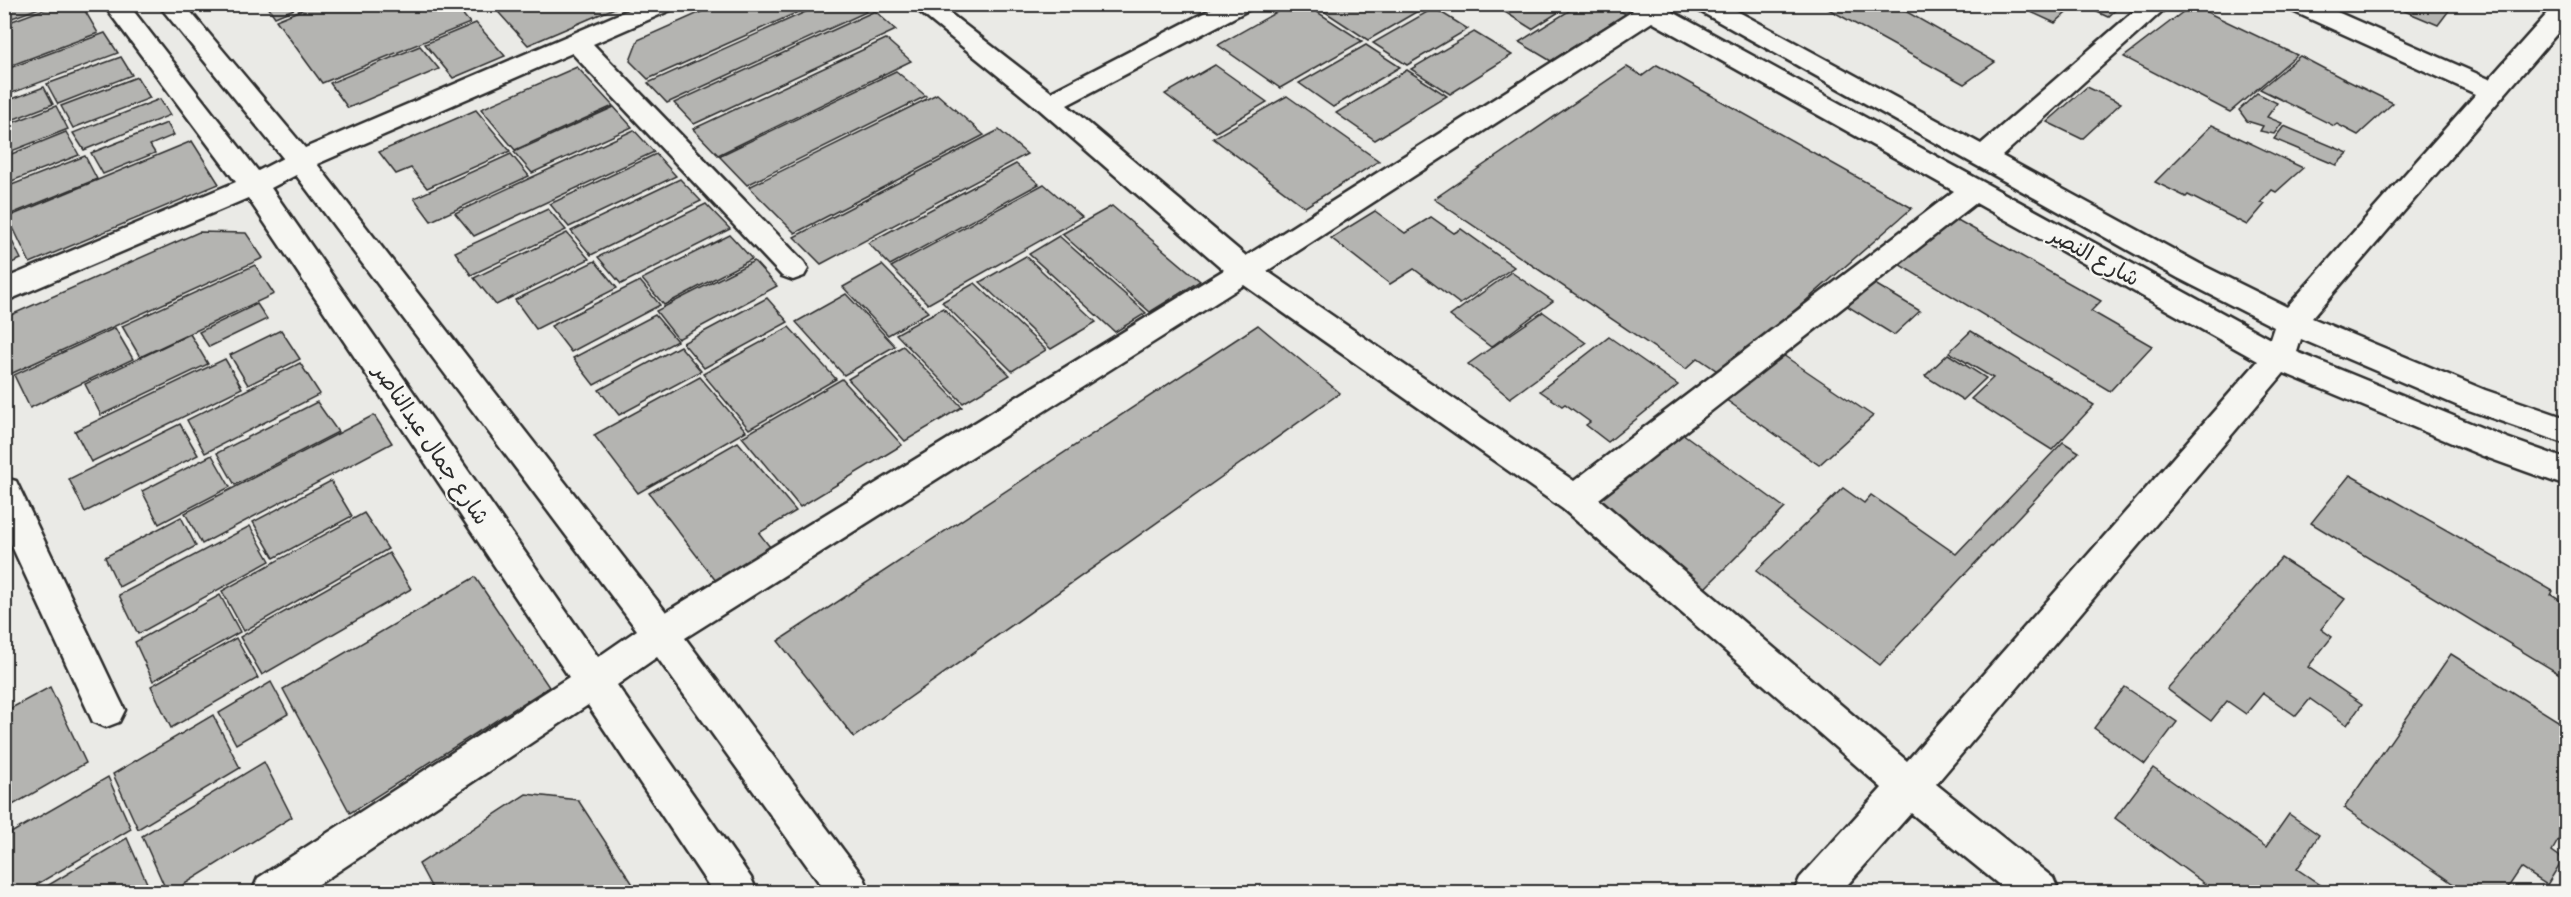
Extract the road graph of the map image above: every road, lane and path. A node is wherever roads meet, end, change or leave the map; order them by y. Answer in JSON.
{"nodes":[{"id":1,"x":115,"y":4,"type":"edge"},
{"id":2,"x":170,"y":4,"type":"edge"},
{"id":3,"x":664,"y":4,"type":"edge"},
{"id":4,"x":922,"y":4,"type":"edge"},
{"id":5,"x":1241,"y":4,"type":"edge"},
{"id":6,"x":1705,"y":4,"type":"edge"},
{"id":7,"x":2158,"y":4,"type":"edge"},
{"id":8,"x":2297,"y":4,"type":"edge"},
{"id":9,"x":1651,"y":7,"type":"edge"},
{"id":10,"x":2566,"y":8,"type":"edge"},
{"id":11,"x":577,"y":43,"type":"junction"},
{"id":12,"x":2493,"y":91,"type":"junction"},
{"id":13,"x":1049,"y":104,"type":"junction"},
{"id":14,"x":1983,"y":158,"type":"junction"},
{"id":15,"x":300,"y":161,"type":"junction"},
{"id":16,"x":254,"y":185,"type":"junction"},
{"id":17,"x":1975,"y":189,"type":"junction"},
{"id":18,"x":793,"y":269,"type":"dead end"},
{"id":19,"x":1245,"y":271,"type":"junction"},
{"id":20,"x":4,"y":291,"type":"edge"},
{"id":21,"x":2291,"y":322,"type":"junction"},
{"id":22,"x":2279,"y":358,"type":"junction"},
{"id":23,"x":2566,"y":431,"type":"edge"},
{"id":24,"x":2566,"y":472,"type":"edge"},
{"id":25,"x":4,"y":491,"type":"edge"},
{"id":26,"x":1575,"y":499,"type":"junction"},
{"id":27,"x":661,"y":634,"type":"junction"},
{"id":28,"x":594,"y":681,"type":"junction"},
{"id":29,"x":106,"y":710,"type":"dead end"},
{"id":30,"x":1909,"y":787,"type":"junction"},
{"id":31,"x":272,"y":892,"type":"edge"},
{"id":32,"x":737,"y":892,"type":"edge"},
{"id":33,"x":850,"y":892,"type":"edge"},
{"id":34,"x":1814,"y":892,"type":"edge"},
{"id":35,"x":2039,"y":892,"type":"edge"}],
"edges":[{"from":1,"to":16,"type":"street","name":"شارع جمال عبدالناصر"},
{"from":2,"to":15,"type":"street"},
{"from":3,"to":11,"type":"street"},
{"from":4,"to":13,"type":"street"},
{"from":5,"to":13,"type":"street"},
{"from":6,"to":14,"type":"street","name":"شارع النصر"},
{"from":7,"to":14,"type":"street"},
{"from":8,"to":12,"type":"street"},
{"from":9,"to":17,"type":"street","name":"شارع النصر"},
{"from":9,"to":19,"type":"street"},
{"from":10,"to":12,"type":"street"},
{"from":11,"to":15,"type":"street"},
{"from":11,"to":18,"type":"street"},
{"from":12,"to":21,"type":"street"},
{"from":13,"to":19,"type":"street"},
{"from":14,"to":21,"type":"street","name":"شارع النصر"},
{"from":15,"to":16,"type":"street"},
{"from":15,"to":27,"type":"street"},
{"from":16,"to":20,"type":"street"},
{"from":16,"to":28,"type":"street","name":"شارع جمال عبدالناصر"},
{"from":17,"to":22,"type":"street","name":"شارع النصر"},
{"from":17,"to":26,"type":"street"},
{"from":19,"to":26,"type":"street"},
{"from":19,"to":27,"type":"street"},
{"from":21,"to":22,"type":"street"},
{"from":21,"to":23,"type":"street","name":"شارع النصر"},
{"from":22,"to":24,"type":"street","name":"شارع النصر"},
{"from":22,"to":30,"type":"street"},
{"from":25,"to":29,"type":"street"},
{"from":26,"to":30,"type":"street"},
{"from":27,"to":28,"type":"street"},
{"from":27,"to":33,"type":"street"},
{"from":28,"to":31,"type":"street"},
{"from":28,"to":32,"type":"street","name":"شارع جمال عبدالناصر"},
{"from":30,"to":34,"type":"street"},
{"from":30,"to":35,"type":"street"}]}
